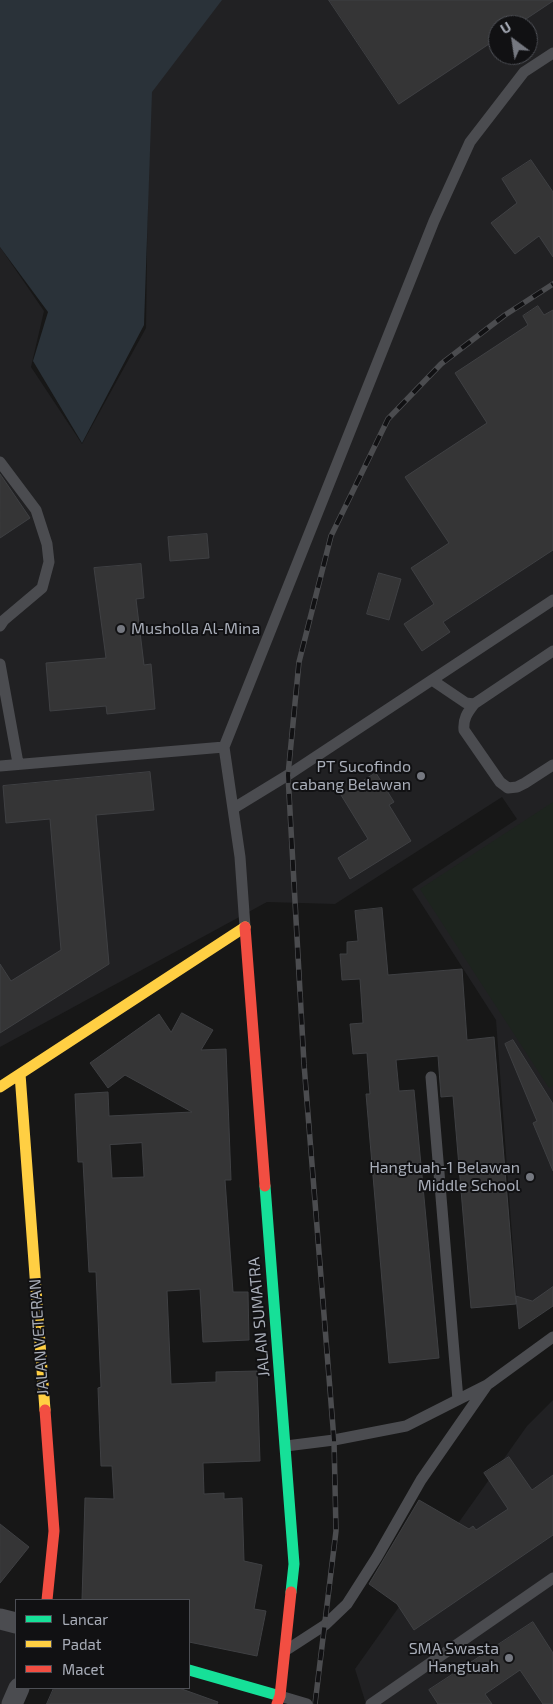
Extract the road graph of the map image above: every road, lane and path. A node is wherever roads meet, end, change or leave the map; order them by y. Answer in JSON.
{"nodes":[{"id":1,"x":553,"y":53,"type":"edge"},
{"id":2,"x":0,"y":462,"type":"edge"},
{"id":3,"x":553,"y":600,"type":"edge"},
{"id":4,"x":0,"y":626,"type":"edge"},
{"id":5,"x":553,"y":651,"type":"edge"},
{"id":6,"x":0,"y":664,"type":"edge"},
{"id":7,"x":432,"y":680,"type":"junction"},
{"id":8,"x":474,"y":704,"type":"junction"},
{"id":9,"x":224,"y":747,"type":"junction"},
{"id":10,"x":18,"y":763,"type":"junction"},
{"id":11,"x":553,"y":765,"type":"edge"},
{"id":12,"x":0,"y":766,"type":"edge"},
{"id":13,"x":234,"y":808,"type":"junction"},
{"id":14,"x":245,"y":927,"type":"junction"},
{"id":15,"x":20,"y":1074,"type":"junction"},
{"id":16,"x":431,"y":1077,"type":"dead end"},
{"id":17,"x":0,"y":1087,"type":"edge"},
{"id":18,"x":553,"y":1338,"type":"edge"},
{"id":19,"x":487,"y":1385,"type":"junction"},
{"id":20,"x":458,"y":1400,"type":"junction"},
{"id":21,"x":286,"y":1446,"type":"junction"},
{"id":22,"x":553,"y":1578,"type":"edge"},
{"id":23,"x":47,"y":1599,"type":"edge"},
{"id":24,"x":0,"y":1619,"type":"edge"},
{"id":25,"x":15,"y":1623,"type":"edge"},
{"id":26,"x":285,"y":1652,"type":"junction"},
{"id":27,"x":190,"y":1670,"type":"edge"},
{"id":28,"x":19,"y":1689,"type":"edge"},
{"id":29,"x":279,"y":1700,"type":"edge"},
{"id":30,"x":12,"y":1704,"type":"edge"},
{"id":31,"x":307,"y":1704,"type":"edge"},
{"id":32,"x":371,"y":1704,"type":"edge"}],
"edges":[{"from":1,"to":9,"type":"lane"},
{"from":2,"to":4,"type":"lane"},
{"from":3,"to":7,"type":"lane"},
{"from":5,"to":8,"type":"lane"},
{"from":6,"to":10,"type":"lane"},
{"from":7,"to":8,"type":"lane"},
{"from":7,"to":13,"type":"lane"},
{"from":8,"to":11,"type":"lane"},
{"from":9,"to":10,"type":"lane"},
{"from":9,"to":13,"type":"lane"},
{"from":10,"to":12,"type":"lane"},
{"from":13,"to":14,"type":"lane"},
{"from":14,"to":15,"type":"main road"},
{"from":14,"to":21,"type":"main road","name":"JALAN SUMATRA"},
{"from":15,"to":17,"type":"main road"},
{"from":15,"to":23,"type":"main road","name":"JALAN VETERAN"},
{"from":16,"to":20,"type":"lane"},
{"from":18,"to":19,"type":"lane"},
{"from":19,"to":20,"type":"lane"},
{"from":19,"to":26,"type":"lane"},
{"from":20,"to":21,"type":"lane"},
{"from":21,"to":26,"type":"main road","name":"JALAN SUMATRA"},
{"from":22,"to":32,"type":"lane"},
{"from":24,"to":25,"type":"street"},
{"from":26,"to":29,"type":"main road","name":"JALAN SUMATRA"},
{"from":27,"to":29,"type":"main road"},
{"from":28,"to":30,"type":"street"},
{"from":29,"to":31,"type":"lane"}]}
